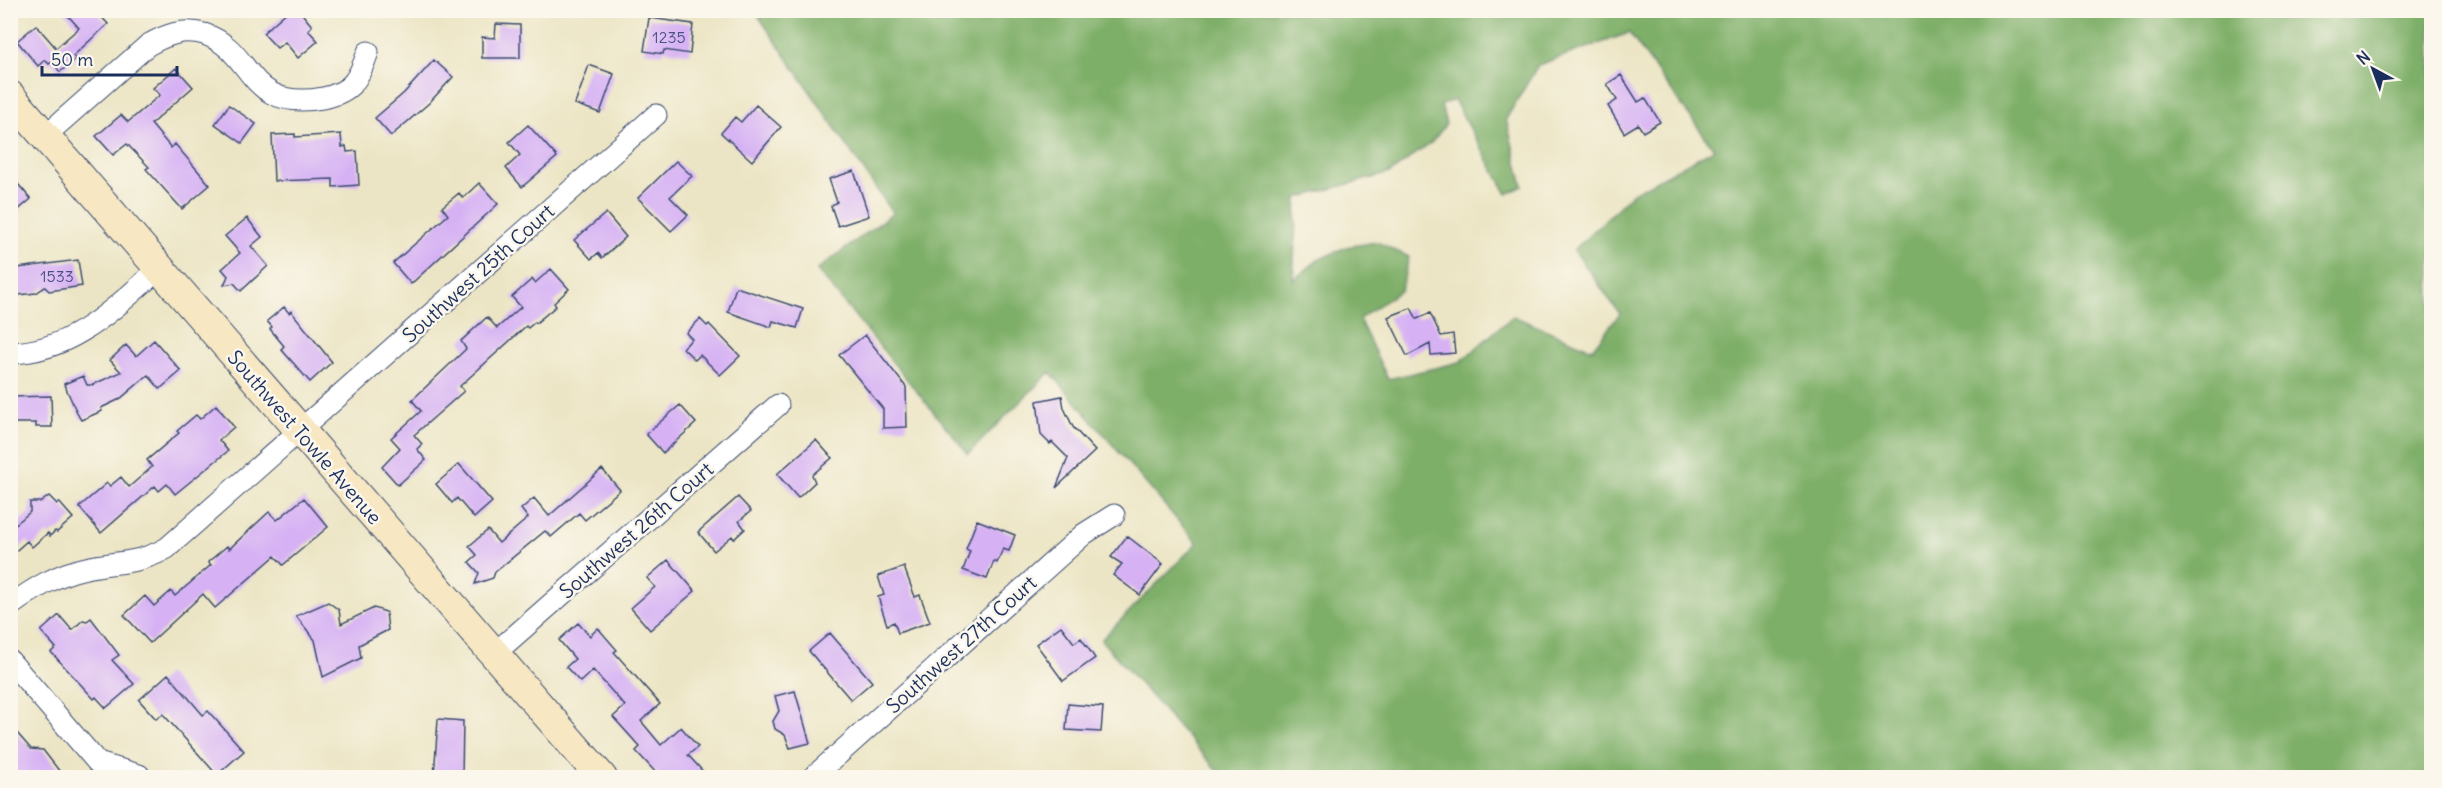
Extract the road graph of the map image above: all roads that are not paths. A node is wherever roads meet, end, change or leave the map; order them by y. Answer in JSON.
{"nodes":[{"id":1,"x":368,"y":52,"type":"dead end"},
{"id":2,"x":10,"y":96,"type":"edge"},
{"id":3,"x":656,"y":115,"type":"dead end"},
{"id":4,"x":46,"y":135,"type":"junction"},
{"id":5,"x":159,"y":269,"type":"junction"},
{"id":6,"x":10,"y":353,"type":"edge"},
{"id":7,"x":778,"y":405,"type":"dead end"},
{"id":8,"x":300,"y":431,"type":"junction"},
{"id":9,"x":1114,"y":515,"type":"dead end"},
{"id":10,"x":10,"y":606,"type":"edge"},
{"id":11,"x":494,"y":654,"type":"junction"},
{"id":12,"x":10,"y":661,"type":"edge"},
{"id":13,"x":139,"y":775,"type":"dead end"},
{"id":14,"x":602,"y":777,"type":"edge"},
{"id":15,"x":812,"y":777,"type":"edge"}],
"edges":[{"from":1,"to":4,"type":"street"},
{"from":2,"to":4,"type":"main road","name":"Southwest Towle Avenue"},
{"from":3,"to":8,"type":"street","name":"Southwest 25th Court"},
{"from":4,"to":5,"type":"main road","name":"Southwest Towle Avenue"},
{"from":5,"to":6,"type":"street"},
{"from":5,"to":8,"type":"main road","name":"Southwest Towle Avenue"},
{"from":7,"to":11,"type":"street","name":"Southwest 26th Court"},
{"from":8,"to":10,"type":"street","name":"Southwest 25th Court"},
{"from":8,"to":11,"type":"main road","name":"Southwest Towle Avenue"},
{"from":9,"to":15,"type":"street","name":"Southwest 27th Court"},
{"from":11,"to":14,"type":"main road","name":"Southwest Towle Avenue"},
{"from":12,"to":13,"type":"street"}]}
